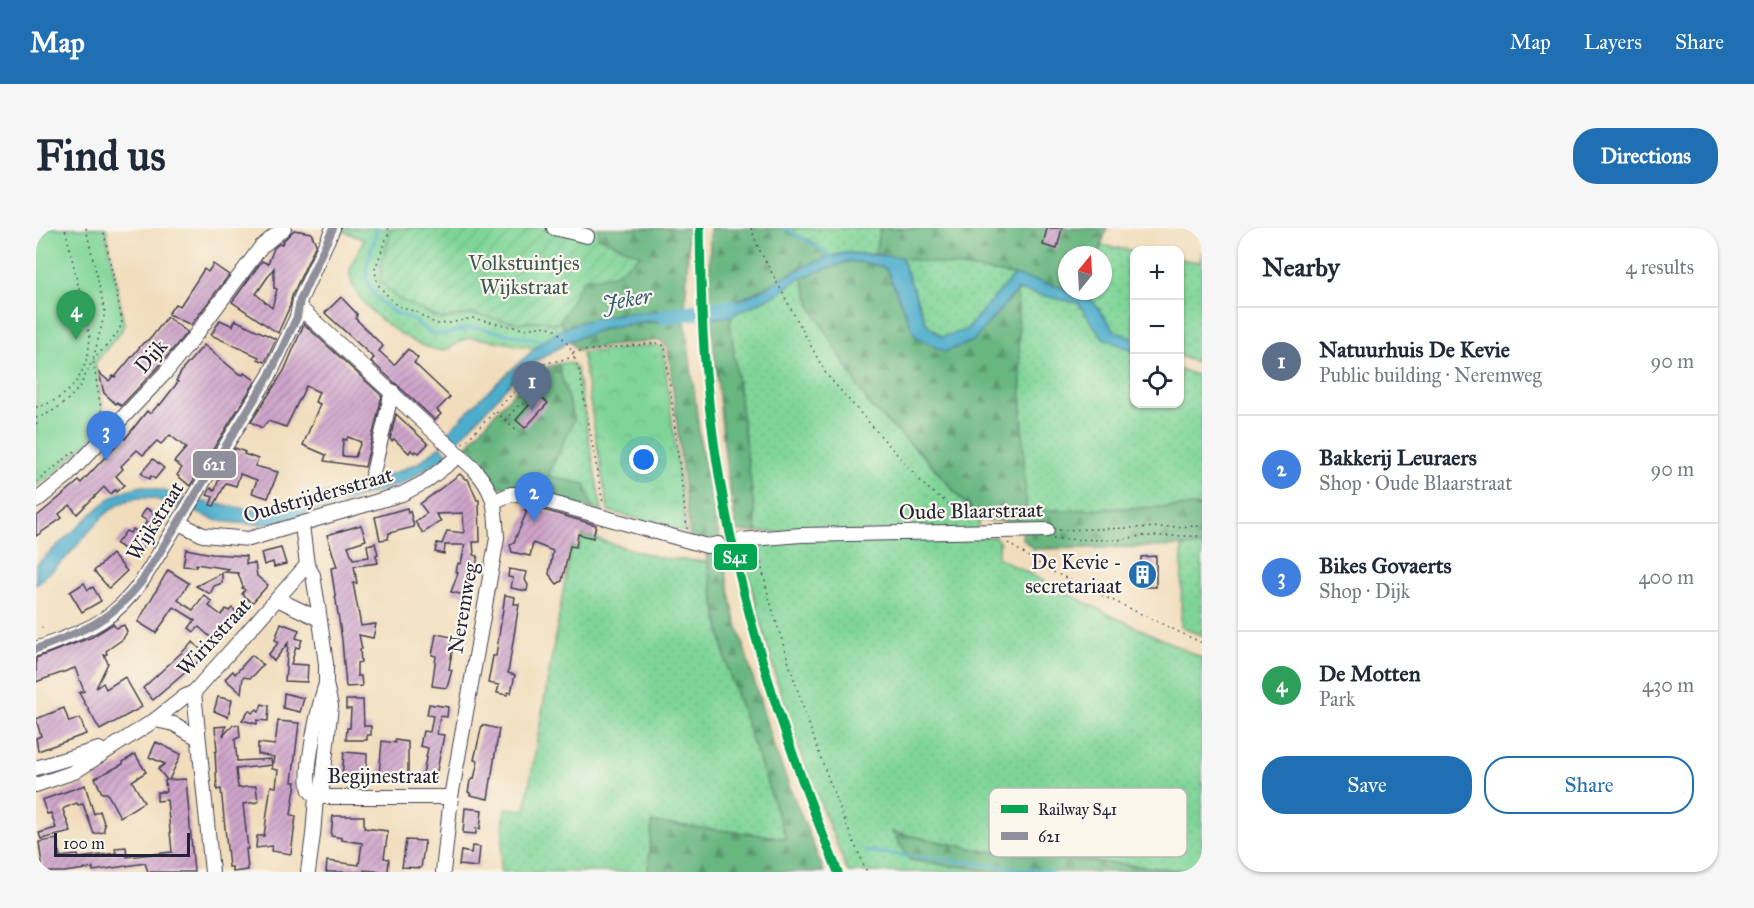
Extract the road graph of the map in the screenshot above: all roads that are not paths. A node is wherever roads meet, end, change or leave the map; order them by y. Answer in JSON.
{"nodes":[{"id":1,"x":284,"y":228,"type":"edge"},
{"id":2,"x":333,"y":228,"type":"edge"},
{"id":3,"x":554,"y":228,"type":"edge"},
{"id":4,"x":587,"y":236,"type":"dead end"},
{"id":5,"x":299,"y":307,"type":"junction"},
{"id":6,"x":392,"y":391,"type":"junction"},
{"id":7,"x":457,"y":452,"type":"junction"},
{"id":8,"x":373,"y":473,"type":"dead end"},
{"id":9,"x":36,"y":501,"type":"edge"},
{"id":10,"x":495,"y":501,"type":"junction"},
{"id":11,"x":182,"y":518,"type":"junction"},
{"id":12,"x":302,"y":525,"type":"junction"},
{"id":13,"x":1047,"y":535,"type":"road end"},
{"id":14,"x":740,"y":540,"type":"tunnel mouth"},
{"id":15,"x":718,"y":544,"type":"tunnel mouth"},
{"id":16,"x":307,"y":565,"type":"junction"},
{"id":17,"x":277,"y":599,"type":"junction"},
{"id":18,"x":319,"y":618,"type":"junction"},
{"id":19,"x":36,"y":649,"type":"edge"},
{"id":20,"x":194,"y":692,"type":"junction"},
{"id":21,"x":156,"y":720,"type":"junction"},
{"id":22,"x":198,"y":738,"type":"junction"},
{"id":23,"x":113,"y":745,"type":"junction"},
{"id":24,"x":36,"y":768,"type":"edge"},
{"id":25,"x":36,"y":785,"type":"edge"},
{"id":26,"x":316,"y":797,"type":"junction"},
{"id":27,"x":451,"y":797,"type":"junction"},
{"id":28,"x":212,"y":872,"type":"edge"},
{"id":29,"x":308,"y":872,"type":"edge"},
{"id":30,"x":442,"y":872,"type":"edge"}],
"edges":[{"from":1,"to":9,"type":"street","name":"Dijk"},
{"from":2,"to":5,"type":"street"},
{"from":3,"to":4,"type":"street"},
{"from":5,"to":6,"type":"street","name":"Neremweg"},
{"from":5,"to":11,"type":"street","name":"Wijkstraat"},
{"from":6,"to":7,"type":"street","name":"Neremweg"},
{"from":6,"to":8,"type":"street"},
{"from":7,"to":10,"type":"street","name":"Neremweg"},
{"from":7,"to":12,"type":"street","name":"Oudstrijdersstraat"},
{"from":10,"to":15,"type":"street"},
{"from":10,"to":27,"type":"street","name":"Neremweg"},
{"from":11,"to":12,"type":"street","name":"Oudstrijdersstraat"},
{"from":11,"to":19,"type":"street","name":"Wijkstraat"},
{"from":12,"to":16,"type":"street"},
{"from":13,"to":14,"type":"street","name":"Oude Blaarstraat"},
{"from":16,"to":17,"type":"street","name":"Wirixstraat"},
{"from":16,"to":18,"type":"street"},
{"from":17,"to":18,"type":"street"},
{"from":17,"to":20,"type":"street","name":"Wirixstraat"},
{"from":18,"to":26,"type":"street"},
{"from":20,"to":21,"type":"street","name":"Wirixstraat"},
{"from":20,"to":22,"type":"street"},
{"from":21,"to":22,"type":"street"},
{"from":21,"to":23,"type":"street","name":"Wirixstraat"},
{"from":22,"to":28,"type":"street"},
{"from":23,"to":24,"type":"street","name":"Wirixstraat"},
{"from":23,"to":25,"type":"street","name":"Wirixstraat"},
{"from":26,"to":27,"type":"street","name":"Begijnestraat"},
{"from":26,"to":29,"type":"street"},
{"from":27,"to":30,"type":"street","name":"Neremweg"}]}
